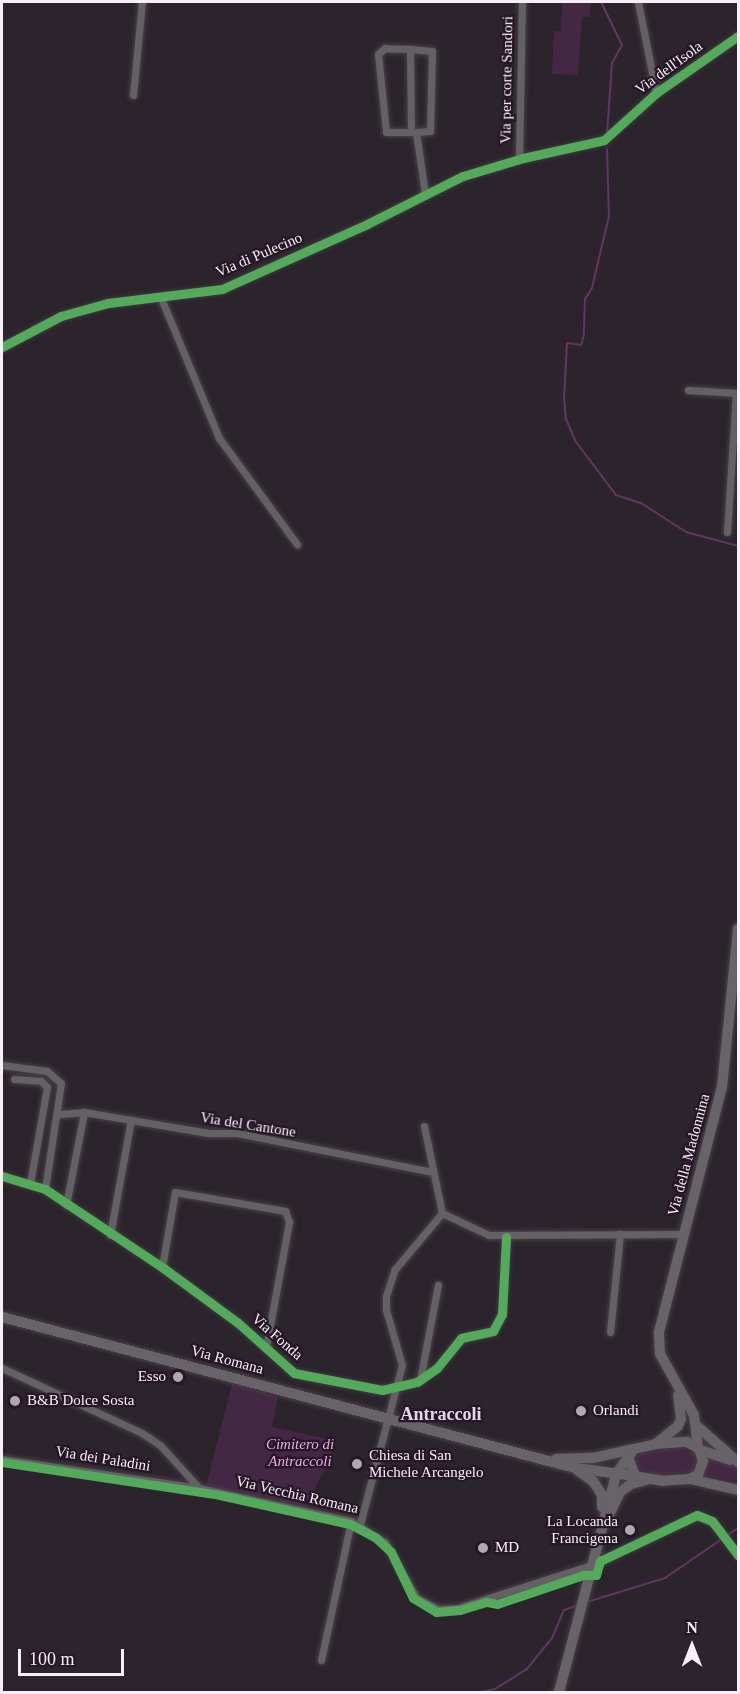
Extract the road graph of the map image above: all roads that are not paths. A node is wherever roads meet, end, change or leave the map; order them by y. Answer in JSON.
{"nodes":[{"id":1,"x":142,"y":2,"type":"edge"},
{"id":2,"x":522,"y":2,"type":"edge"},
{"id":3,"x":638,"y":2,"type":"edge"},
{"id":4,"x":738,"y":36,"type":"edge"},
{"id":5,"x":410,"y":49,"type":"junction"},
{"id":6,"x":656,"y":93,"type":"junction"},
{"id":7,"x":133,"y":95,"type":"dead end"},
{"id":8,"x":413,"y":132,"type":"junction"},
{"id":9,"x":519,"y":159,"type":"junction"},
{"id":10,"x":425,"y":194,"type":"junction"},
{"id":11,"x":161,"y":298,"type":"junction"},
{"id":12,"x":2,"y":347,"type":"edge"},
{"id":13,"x":688,"y":390,"type":"dead end"},
{"id":14,"x":737,"y":393,"type":"edge"},
{"id":15,"x":727,"y":532,"type":"dead end"},
{"id":16,"x":297,"y":544,"type":"dead end"},
{"id":17,"x":738,"y":929,"type":"edge"},
{"id":18,"x":2,"y":1065,"type":"edge"},
{"id":19,"x":14,"y":1079,"type":"dead end"},
{"id":20,"x":84,"y":1112,"type":"junction"},
{"id":21,"x":58,"y":1114,"type":"junction"},
{"id":22,"x":131,"y":1120,"type":"junction"},
{"id":23,"x":424,"y":1126,"type":"dead end"},
{"id":24,"x":433,"y":1172,"type":"junction"},
{"id":25,"x":2,"y":1176,"type":"edge"},
{"id":26,"x":30,"y":1183,"type":"junction"},
{"id":27,"x":45,"y":1189,"type":"junction"},
{"id":28,"x":66,"y":1205,"type":"junction"},
{"id":29,"x":442,"y":1213,"type":"junction"},
{"id":30,"x":620,"y":1234,"type":"junction"},
{"id":31,"x":684,"y":1234,"type":"junction"},
{"id":32,"x":110,"y":1235,"type":"junction"},
{"id":33,"x":506,"y":1238,"type":"junction"},
{"id":34,"x":162,"y":1267,"type":"junction"},
{"id":35,"x":438,"y":1285,"type":"dead end"},
{"id":36,"x":2,"y":1317,"type":"edge"},
{"id":37,"x":610,"y":1332,"type":"dead end"},
{"id":38,"x":266,"y":1347,"type":"junction"},
{"id":39,"x":2,"y":1368,"type":"edge"},
{"id":40,"x":420,"y":1380,"type":"junction"},
{"id":41,"x":674,"y":1383,"type":"junction"},
{"id":42,"x":393,"y":1390,"type":"junction"},
{"id":43,"x":385,"y":1417,"type":"junction"},
{"id":44,"x":697,"y":1426,"type":"junction"},
{"id":45,"x":655,"y":1444,"type":"junction"},
{"id":46,"x":699,"y":1449,"type":"junction"},
{"id":47,"x":631,"y":1453,"type":"junction"},
{"id":48,"x":550,"y":1459,"type":"junction"},
{"id":49,"x":2,"y":1460,"type":"edge"},
{"id":50,"x":738,"y":1463,"type":"edge"},
{"id":51,"x":575,"y":1468,"type":"junction"},
{"id":52,"x":616,"y":1474,"type":"junction"},
{"id":53,"x":635,"y":1476,"type":"junction"},
{"id":54,"x":689,"y":1479,"type":"junction"},
{"id":55,"x":646,"y":1480,"type":"junction"},
{"id":56,"x":717,"y":1483,"type":"junction"},
{"id":57,"x":738,"y":1485,"type":"edge"},
{"id":58,"x":199,"y":1488,"type":"junction"},
{"id":59,"x":738,"y":1490,"type":"edge"},
{"id":60,"x":351,"y":1521,"type":"junction"},
{"id":61,"x":360,"y":1524,"type":"junction"},
{"id":62,"x":602,"y":1528,"type":"junction"},
{"id":63,"x":738,"y":1556,"type":"edge"},
{"id":64,"x":594,"y":1564,"type":"junction"},
{"id":65,"x":321,"y":1660,"type":"dead end"},
{"id":66,"x":559,"y":1692,"type":"edge"}],
"edges":[{"from":1,"to":7,"type":"street"},
{"from":2,"to":9,"type":"street","name":"Via per corte Sandori"},
{"from":3,"to":6,"type":"street"},
{"from":4,"to":6,"type":"street","name":"Via dell'Isola"},
{"from":5,"to":8,"type":"street"},
{"from":5,"to":8,"type":"street"},
{"from":5,"to":8,"type":"street"},
{"from":6,"to":9,"type":"street","name":"Via dell'Isola"},
{"from":8,"to":10,"type":"street"},
{"from":9,"to":10,"type":"street","name":"Via di Pulecino"},
{"from":10,"to":11,"type":"street","name":"Via di Pulecino"},
{"from":11,"to":12,"type":"street","name":"Via di Pulecino"},
{"from":11,"to":16,"type":"street"},
{"from":13,"to":14,"type":"street"},
{"from":14,"to":15,"type":"street"},
{"from":17,"to":31,"type":"main road","name":"Via della Madonnina"},
{"from":18,"to":21,"type":"street"},
{"from":19,"to":26,"type":"street"},
{"from":20,"to":21,"type":"street","name":"Via del Cantone"},
{"from":20,"to":22,"type":"street","name":"Via del Cantone"},
{"from":20,"to":28,"type":"street"},
{"from":21,"to":27,"type":"street"},
{"from":22,"to":24,"type":"street","name":"Via del Cantone"},
{"from":22,"to":32,"type":"street"},
{"from":23,"to":24,"type":"street"},
{"from":24,"to":29,"type":"street"},
{"from":25,"to":26,"type":"street","name":"Via Fonda"},
{"from":26,"to":27,"type":"street","name":"Via Fonda"},
{"from":27,"to":28,"type":"street","name":"Via Fonda"},
{"from":28,"to":32,"type":"street","name":"Via Fonda"},
{"from":29,"to":33,"type":"street"},
{"from":29,"to":42,"type":"street"},
{"from":30,"to":31,"type":"street"},
{"from":30,"to":33,"type":"street"},
{"from":30,"to":37,"type":"street"},
{"from":31,"to":41,"type":"main road","name":"Via della Madonnina"},
{"from":32,"to":34,"type":"street","name":"Via Fonda"},
{"from":33,"to":40,"type":"street","name":"Via Fonda"},
{"from":34,"to":38,"type":"street","name":"Via Fonda"},
{"from":34,"to":38,"type":"street"},
{"from":35,"to":40,"type":"street"},
{"from":36,"to":43,"type":"main road","name":"Via Romana"},
{"from":38,"to":42,"type":"street","name":"Via Fonda"},
{"from":39,"to":58,"type":"street"},
{"from":40,"to":42,"type":"street","name":"Via Fonda"},
{"from":41,"to":44,"type":"main road"},
{"from":41,"to":45,"type":"main road"},
{"from":42,"to":43,"type":"street"},
{"from":43,"to":48,"type":"main road","name":"Via Romana"},
{"from":43,"to":61,"type":"street"},
{"from":44,"to":46,"type":"main road"},
{"from":44,"to":50,"type":"main road"},
{"from":45,"to":46,"type":"main road"},
{"from":45,"to":47,"type":"main road"},
{"from":46,"to":50,"type":"main road"},
{"from":46,"to":54,"type":"main road"},
{"from":47,"to":48,"type":"main road"},
{"from":47,"to":52,"type":"main road"},
{"from":47,"to":53,"type":"main road"},
{"from":48,"to":51,"type":"main road"},
{"from":49,"to":58,"type":"street","name":"Via dei Paladini"},
{"from":51,"to":52,"type":"main road"},
{"from":51,"to":62,"type":"main road"},
{"from":52,"to":53,"type":"main road"},
{"from":52,"to":62,"type":"main road"},
{"from":53,"to":55,"type":"main road"},
{"from":54,"to":55,"type":"main road"},
{"from":54,"to":56,"type":"main road"},
{"from":55,"to":62,"type":"main road"},
{"from":56,"to":57,"type":"main road"},
{"from":56,"to":59,"type":"main road"},
{"from":58,"to":60,"type":"street","name":"Via Vecchia Romana"},
{"from":60,"to":61,"type":"street","name":"Via Vecchia Romana"},
{"from":60,"to":65,"type":"street"},
{"from":61,"to":64,"type":"street","name":"Via Vecchia Romana"},
{"from":62,"to":64,"type":"main road"},
{"from":63,"to":64,"type":"street","name":"Via Vecchia Romana"},
{"from":64,"to":66,"type":"main road"}]}
